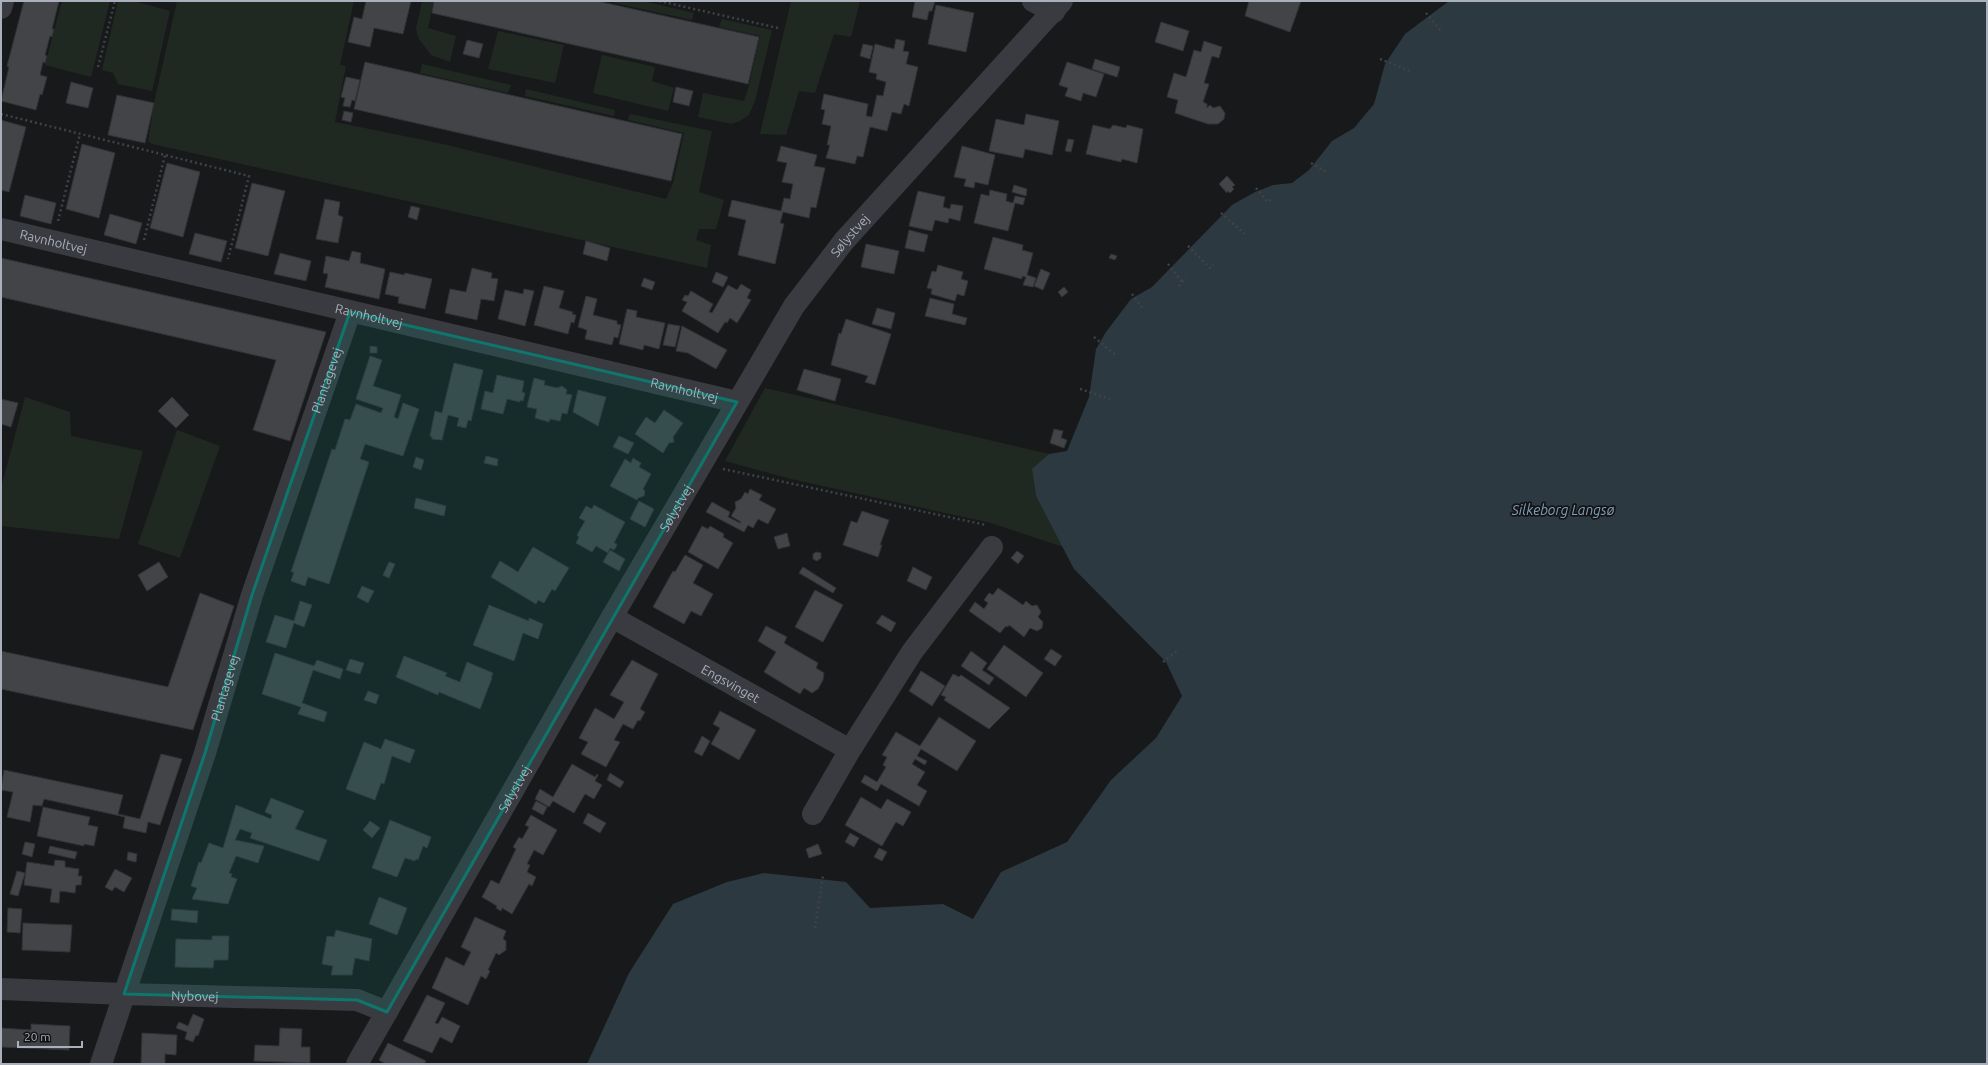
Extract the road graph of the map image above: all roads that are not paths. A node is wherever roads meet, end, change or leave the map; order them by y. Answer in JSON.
{"nodes":[{"id":1,"x":3,"y":1,"type":"edge"},
{"id":2,"x":1033,"y":1,"type":"edge"},
{"id":3,"x":1058,"y":6,"type":"edge"},
{"id":4,"x":1,"y":8,"type":"edge"},
{"id":5,"x":1,"y":229,"type":"edge"},
{"id":6,"x":350,"y":312,"type":"junction"},
{"id":7,"x":738,"y":402,"type":"junction"},
{"id":8,"x":992,"y":547,"type":"road end"},
{"id":9,"x":612,"y":617,"type":"junction"},
{"id":10,"x":850,"y":750,"type":"junction"},
{"id":11,"x":813,"y":814,"type":"dead end"},
{"id":12,"x":1,"y":989,"type":"edge"},
{"id":13,"x":124,"y":994,"type":"junction"},
{"id":14,"x":387,"y":1012,"type":"junction"},
{"id":15,"x":101,"y":1064,"type":"edge"},
{"id":16,"x":357,"y":1064,"type":"edge"}],
"edges":[{"from":1,"to":4,"type":"street"},
{"from":2,"to":3,"type":"street"},
{"from":3,"to":7,"type":"street","name":"Sølystvej"},
{"from":5,"to":6,"type":"street","name":"Ravnholtvej"},
{"from":6,"to":7,"type":"street","name":"Ravnholtvej"},
{"from":6,"to":13,"type":"street","name":"Plantagevej"},
{"from":7,"to":9,"type":"street","name":"Sølystvej"},
{"from":8,"to":10,"type":"street"},
{"from":9,"to":10,"type":"street","name":"Engsvinget"},
{"from":9,"to":14,"type":"street","name":"Sølystvej"},
{"from":10,"to":11,"type":"street"},
{"from":12,"to":13,"type":"street","name":"Nybovej"},
{"from":13,"to":14,"type":"street","name":"Nybovej"},
{"from":13,"to":15,"type":"street","name":"Plantagevej"},
{"from":14,"to":16,"type":"street","name":"Sølystvej"}]}
